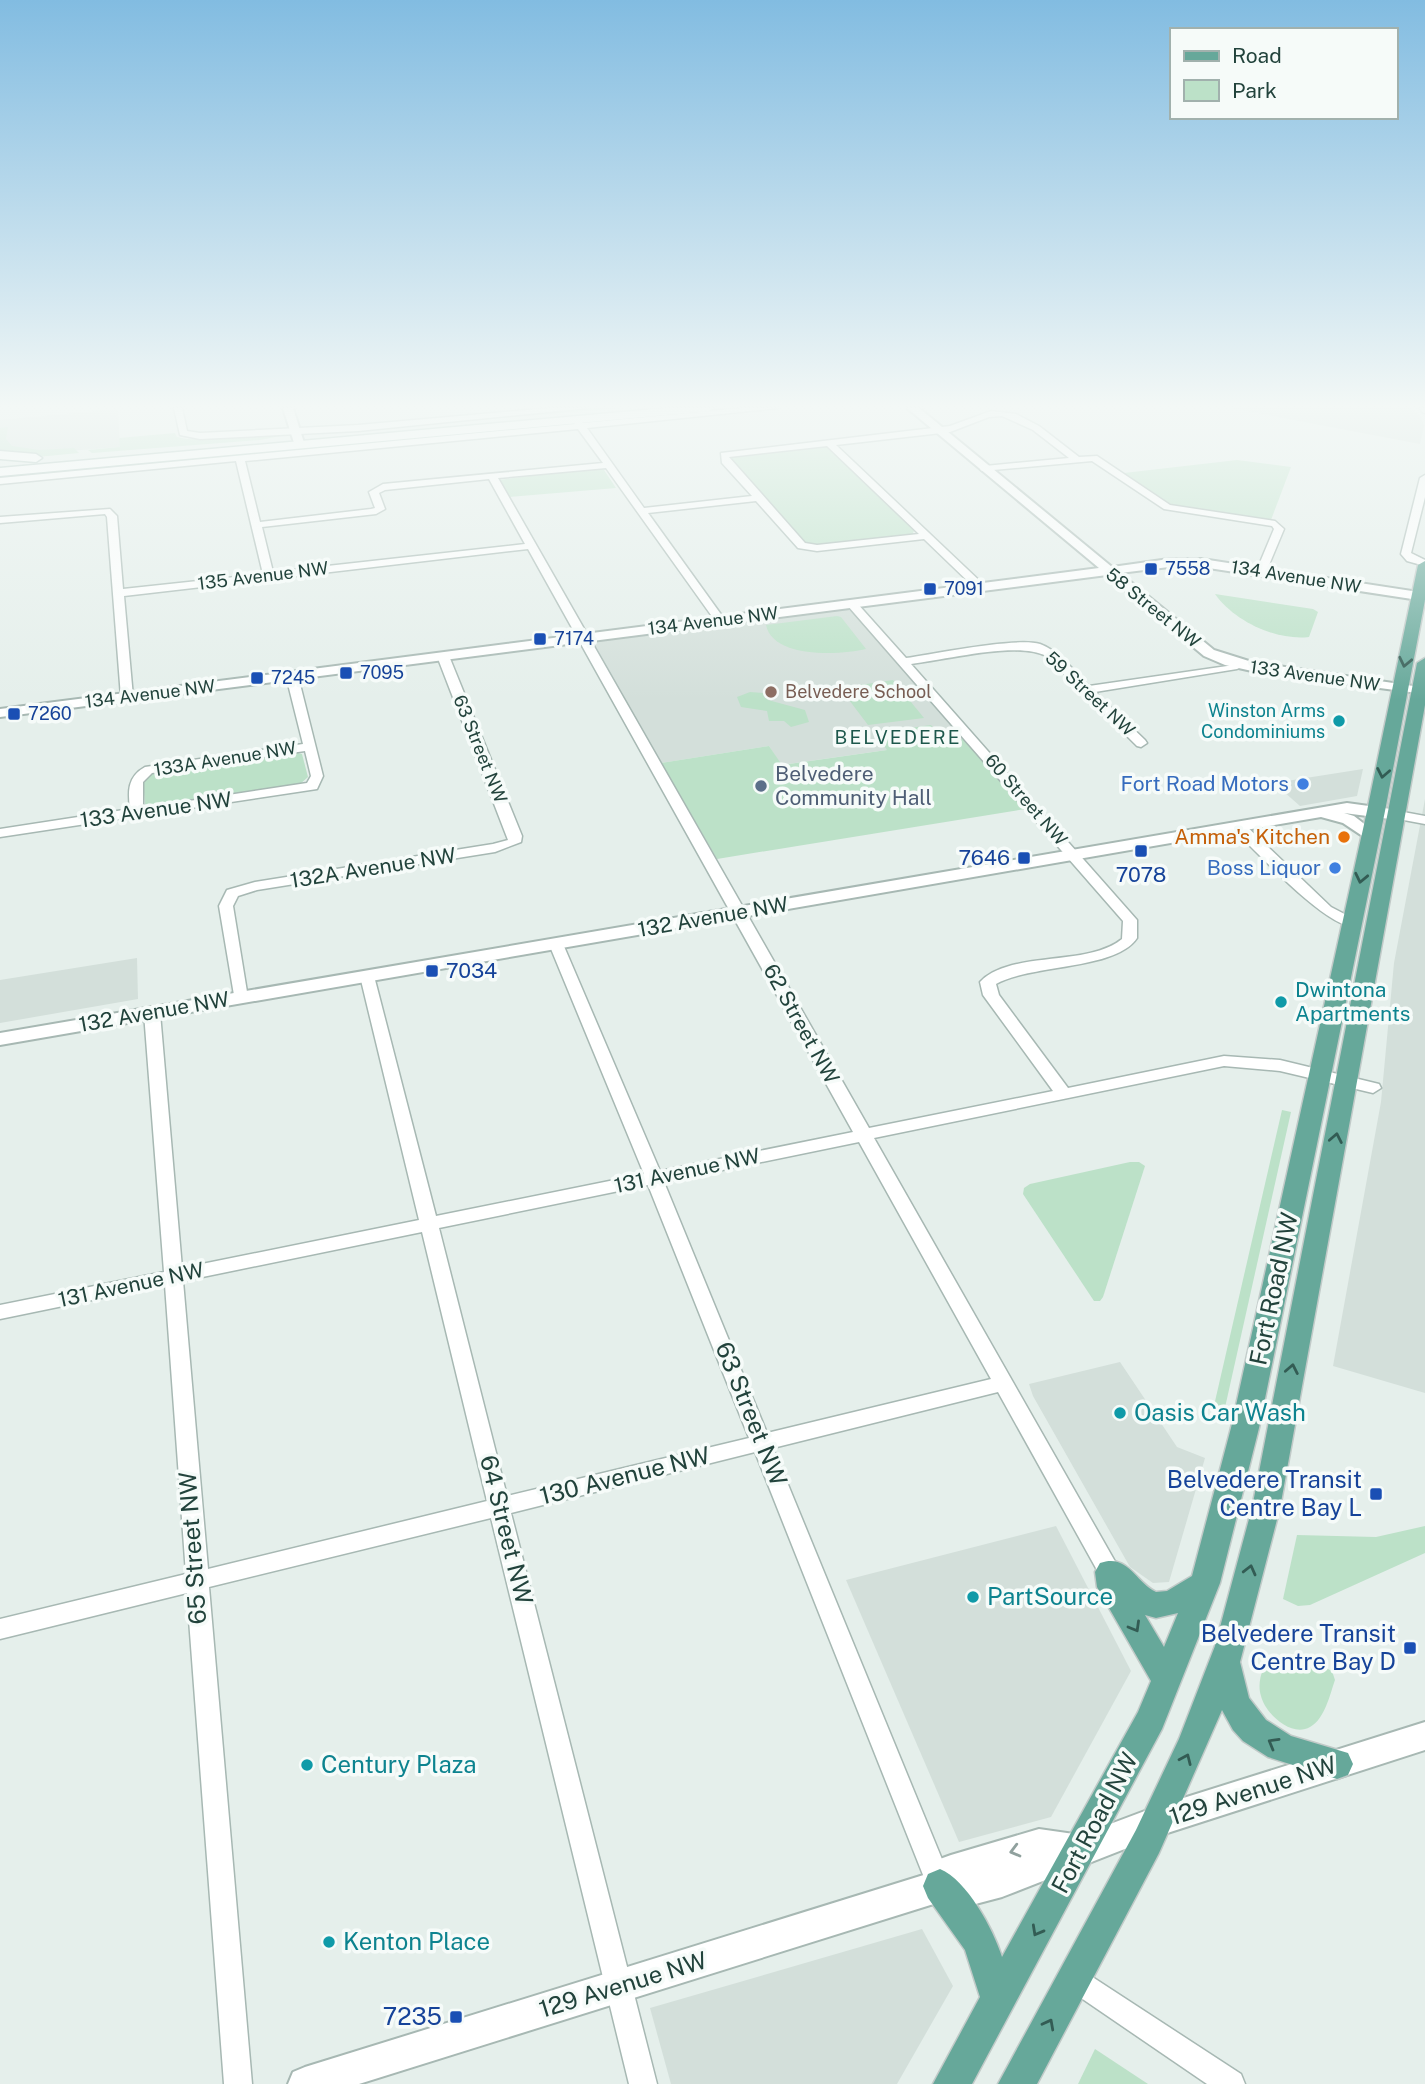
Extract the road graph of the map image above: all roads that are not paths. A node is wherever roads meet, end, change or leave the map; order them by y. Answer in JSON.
{"nodes":[{"id":1,"x":251,"y":505,"type":"edge"},
{"id":2,"x":380,"y":505,"type":"edge"},
{"id":3,"x":508,"y":505,"type":"edge"},
{"id":4,"x":637,"y":505,"type":"edge"},
{"id":5,"x":693,"y":505,"type":"edge"},
{"id":6,"x":764,"y":505,"type":"edge"},
{"id":7,"x":893,"y":505,"type":"edge"},
{"id":8,"x":1029,"y":505,"type":"edge"},
{"id":9,"x":1164,"y":505,"type":"edge"},
{"id":10,"x":1418,"y":505,"type":"edge"},
{"id":11,"x":641,"y":511,"type":"junction"},
{"id":12,"x":0,"y":520,"type":"edge"},
{"id":13,"x":256,"y":526,"type":"junction"},
{"id":14,"x":925,"y":536,"type":"junction"},
{"id":15,"x":531,"y":545,"type":"junction"},
{"id":16,"x":1425,"y":564,"type":"edge"},
{"id":17,"x":1108,"y":570,"type":"junction"},
{"id":18,"x":1261,"y":572,"type":"junction"},
{"id":19,"x":269,"y":576,"type":"junction"},
{"id":20,"x":980,"y":587,"type":"junction"},
{"id":21,"x":120,"y":593,"type":"junction"},
{"id":22,"x":1422,"y":596,"type":"edge"},
{"id":23,"x":852,"y":604,"type":"junction"},
{"id":24,"x":720,"y":620,"type":"junction"},
{"id":25,"x":583,"y":638,"type":"junction"},
{"id":26,"x":443,"y":656,"type":"junction"},
{"id":27,"x":905,"y":662,"type":"junction"},
{"id":28,"x":1425,"y":663,"type":"edge"},
{"id":29,"x":1237,"y":666,"type":"junction"},
{"id":30,"x":292,"y":676,"type":"junction"},
{"id":31,"x":1400,"y":688,"type":"junction"},
{"id":32,"x":1086,"y":690,"type":"junction"},
{"id":33,"x":1420,"y":691,"type":"junction"},
{"id":34,"x":127,"y":697,"type":"junction"},
{"id":35,"x":0,"y":713,"type":"edge"},
{"id":36,"x":1142,"y":743,"type":"dead end"},
{"id":37,"x":309,"y":747,"type":"junction"},
{"id":38,"x":1376,"y":811,"type":"junction"},
{"id":39,"x":137,"y":813,"type":"junction"},
{"id":40,"x":1313,"y":814,"type":"junction"},
{"id":41,"x":1398,"y":815,"type":"junction"},
{"id":42,"x":1425,"y":820,"type":"edge"},
{"id":43,"x":1238,"y":826,"type":"junction"},
{"id":44,"x":0,"y":833,"type":"edge"},
{"id":45,"x":1370,"y":836,"type":"junction"},
{"id":46,"x":513,"y":842,"type":"joint"},
{"id":47,"x":1074,"y":855,"type":"junction"},
{"id":48,"x":738,"y":913,"type":"junction"},
{"id":49,"x":1352,"y":923,"type":"junction"},
{"id":50,"x":556,"y":944,"type":"junction"},
{"id":51,"x":367,"y":976,"type":"junction"},
{"id":52,"x":240,"y":998,"type":"junction"},
{"id":53,"x":152,"y":1013,"type":"junction"},
{"id":54,"x":0,"y":1039,"type":"edge"},
{"id":55,"x":1347,"y":1081,"type":"junction"},
{"id":56,"x":1064,"y":1094,"type":"junction"},
{"id":57,"x":864,"y":1135,"type":"junction"},
{"id":58,"x":654,"y":1178,"type":"junction"},
{"id":59,"x":428,"y":1224,"type":"junction"},
{"id":60,"x":172,"y":1276,"type":"junction"},
{"id":61,"x":0,"y":1312,"type":"edge"},
{"id":62,"x":1005,"y":1383,"type":"junction"},
{"id":63,"x":762,"y":1443,"type":"junction"},
{"id":64,"x":501,"y":1507,"type":"junction"},
{"id":65,"x":1110,"y":1572,"type":"junction"},
{"id":66,"x":196,"y":1581,"type":"junction"},
{"id":67,"x":1205,"y":1583,"type":"junction"},
{"id":68,"x":0,"y":1629,"type":"edge"},
{"id":69,"x":1224,"y":1663,"type":"junction"},
{"id":70,"x":1167,"y":1680,"type":"junction"},
{"id":71,"x":1425,"y":1736,"type":"edge"},
{"id":72,"x":1338,"y":1764,"type":"junction"},
{"id":73,"x":1158,"y":1821,"type":"junction"},
{"id":74,"x":1082,"y":1849,"type":"junction"},
{"id":75,"x":940,"y":1886,"type":"junction"},
{"id":76,"x":1074,"y":1978,"type":"junction"},
{"id":77,"x":619,"y":1986,"type":"junction"},
{"id":78,"x":999,"y":2000,"type":"junction"},
{"id":79,"x":238,"y":2084,"type":"edge"},
{"id":80,"x":304,"y":2084,"type":"edge"},
{"id":81,"x":643,"y":2084,"type":"edge"},
{"id":82,"x":952,"y":2084,"type":"edge"},
{"id":83,"x":1017,"y":2084,"type":"edge"},
{"id":84,"x":1231,"y":2084,"type":"edge"}],
"edges":[{"from":1,"to":13,"type":"street"},
{"from":2,"to":13,"type":"street"},
{"from":3,"to":15,"type":"street","name":"62 Street NW"},
{"from":4,"to":11,"type":"street"},
{"from":5,"to":11,"type":"street"},
{"from":6,"to":14,"type":"street"},
{"from":7,"to":14,"type":"street"},
{"from":8,"to":17,"type":"street","name":"58 Street NW"},
{"from":9,"to":18,"type":"street"},
{"from":10,"to":16,"type":"street","name":"Fort Road NW"},
{"from":11,"to":24,"type":"street"},
{"from":12,"to":21,"type":"street"},
{"from":13,"to":19,"type":"street"},
{"from":14,"to":20,"type":"street"},
{"from":15,"to":19,"type":"street","name":"135 Avenue NW"},
{"from":15,"to":25,"type":"street","name":"62 Street NW"},
{"from":16,"to":22,"type":"main road","name":"Fort Road NW"},
{"from":17,"to":18,"type":"street","name":"134 Avenue NW"},
{"from":17,"to":20,"type":"street","name":"134 Avenue NW"},
{"from":17,"to":29,"type":"street","name":"58 Street NW"},
{"from":18,"to":22,"type":"street","name":"134 Avenue NW"},
{"from":19,"to":21,"type":"street","name":"135 Avenue NW"},
{"from":20,"to":23,"type":"street","name":"134 Avenue NW"},
{"from":21,"to":34,"type":"street"},
{"from":22,"to":31,"type":"main road","name":"Fort Road NW","one_way":true},
{"from":23,"to":24,"type":"street","name":"134 Avenue NW"},
{"from":23,"to":27,"type":"street","name":"60 Street NW"},
{"from":24,"to":25,"type":"street","name":"134 Avenue NW"},
{"from":25,"to":26,"type":"street","name":"134 Avenue NW"},
{"from":25,"to":48,"type":"street","name":"62 Street NW"},
{"from":26,"to":30,"type":"street","name":"134 Avenue NW"},
{"from":26,"to":46,"type":"street","name":"63 Street NW"},
{"from":27,"to":32,"type":"street","name":"59 Street NW"},
{"from":27,"to":47,"type":"street","name":"60 Street NW"},
{"from":28,"to":33,"type":"main road","name":"Fort Road NW"},
{"from":29,"to":31,"type":"street","name":"133 Avenue NW"},
{"from":29,"to":32,"type":"street","name":"133 Avenue NW"},
{"from":30,"to":34,"type":"street","name":"134 Avenue NW"},
{"from":30,"to":37,"type":"street"},
{"from":31,"to":33,"type":"street","name":"133 Avenue NW"},
{"from":31,"to":38,"type":"main road","name":"Fort Road NW","one_way":true},
{"from":32,"to":36,"type":"street","name":"59 Street NW"},
{"from":33,"to":41,"type":"main road","name":"Fort Road NW"},
{"from":34,"to":35,"type":"street","name":"134 Avenue NW"},
{"from":37,"to":39,"type":"street","name":"133A Avenue NW"},
{"from":37,"to":39,"type":"street","name":"133 Avenue NW"},
{"from":38,"to":40,"type":"street","name":"132 Avenue NW"},
{"from":38,"to":41,"type":"street","name":"132 Avenue NW"},
{"from":38,"to":45,"type":"main road","name":"Fort Road NW"},
{"from":39,"to":44,"type":"street","name":"133 Avenue NW"},
{"from":40,"to":43,"type":"street","name":"132 Avenue NW"},
{"from":40,"to":45,"type":"street"},
{"from":41,"to":42,"type":"street","name":"132 Avenue NW"},
{"from":41,"to":55,"type":"main road","name":"Fort Road NW"},
{"from":43,"to":47,"type":"street","name":"132 Avenue NW"},
{"from":43,"to":49,"type":"street"},
{"from":45,"to":49,"type":"main road","name":"Fort Road NW","one_way":true},
{"from":46,"to":52,"type":"street","name":"132A Avenue NW"},
{"from":47,"to":48,"type":"street","name":"132 Avenue NW"},
{"from":47,"to":56,"type":"street","name":"60 Street NW"},
{"from":48,"to":50,"type":"street","name":"132 Avenue NW"},
{"from":48,"to":57,"type":"street","name":"62 Street NW"},
{"from":49,"to":55,"type":"main road","name":"Fort Road NW"},
{"from":50,"to":51,"type":"street","name":"132 Avenue NW"},
{"from":50,"to":58,"type":"street","name":"63 Street NW"},
{"from":51,"to":52,"type":"street","name":"132 Avenue NW"},
{"from":51,"to":59,"type":"street","name":"64 Street NW"},
{"from":52,"to":53,"type":"street","name":"132 Avenue NW"},
{"from":53,"to":54,"type":"street","name":"132 Avenue NW"},
{"from":53,"to":60,"type":"street","name":"65 Street NW"},
{"from":55,"to":56,"type":"street","name":"131 Avenue NW"},
{"from":55,"to":67,"type":"main road","name":"Fort Road NW"},
{"from":69,"to":55,"type":"main road","name":"Fort Road NW","one_way":true},
{"from":56,"to":57,"type":"street","name":"131 Avenue NW"},
{"from":57,"to":58,"type":"street","name":"131 Avenue NW"},
{"from":57,"to":62,"type":"street","name":"62 Street NW"},
{"from":58,"to":59,"type":"street","name":"131 Avenue NW"},
{"from":58,"to":63,"type":"street","name":"63 Street NW"},
{"from":59,"to":60,"type":"street","name":"131 Avenue NW"},
{"from":59,"to":64,"type":"street","name":"64 Street NW"},
{"from":60,"to":61,"type":"street","name":"131 Avenue NW"},
{"from":60,"to":66,"type":"street","name":"65 Street NW"},
{"from":62,"to":63,"type":"street","name":"130 Avenue NW"},
{"from":62,"to":65,"type":"street","name":"62 Street NW"},
{"from":63,"to":64,"type":"street","name":"130 Avenue NW"},
{"from":63,"to":75,"type":"street","name":"63 Street NW"},
{"from":64,"to":66,"type":"street","name":"130 Avenue NW"},
{"from":64,"to":77,"type":"street","name":"64 Street NW"},
{"from":65,"to":67,"type":"main road"},
{"from":65,"to":70,"type":"main road","one_way":true},
{"from":66,"to":68,"type":"street","name":"130 Avenue NW"},
{"from":66,"to":79,"type":"street","name":"65 Street NW"},
{"from":67,"to":70,"type":"main road","name":"Fort Road NW"},
{"from":72,"to":69,"type":"main road","one_way":true},
{"from":73,"to":69,"type":"main road","name":"Fort Road NW","one_way":true},
{"from":70,"to":74,"type":"main road","name":"Fort Road NW"},
{"from":71,"to":72,"type":"street","name":"129 Avenue NW"},
{"from":72,"to":73,"type":"street","name":"129 Avenue NW"},
{"from":73,"to":74,"type":"street","name":"129 Avenue NW"},
{"from":73,"to":76,"type":"main road","name":"Fort Road NW"},
{"from":74,"to":75,"type":"street","name":"129 Avenue NW"},
{"from":74,"to":78,"type":"main road","name":"Fort Road NW","one_way":true},
{"from":75,"to":77,"type":"street","name":"129 Avenue NW"},
{"from":75,"to":78,"type":"main road"},
{"from":83,"to":76,"type":"main road","name":"Fort Road NW","one_way":true},
{"from":76,"to":84,"type":"street"},
{"from":77,"to":80,"type":"street","name":"129 Avenue NW"},
{"from":77,"to":81,"type":"street","name":"64 Street NW"},
{"from":78,"to":82,"type":"main road","name":"Fort Road NW"}]}
